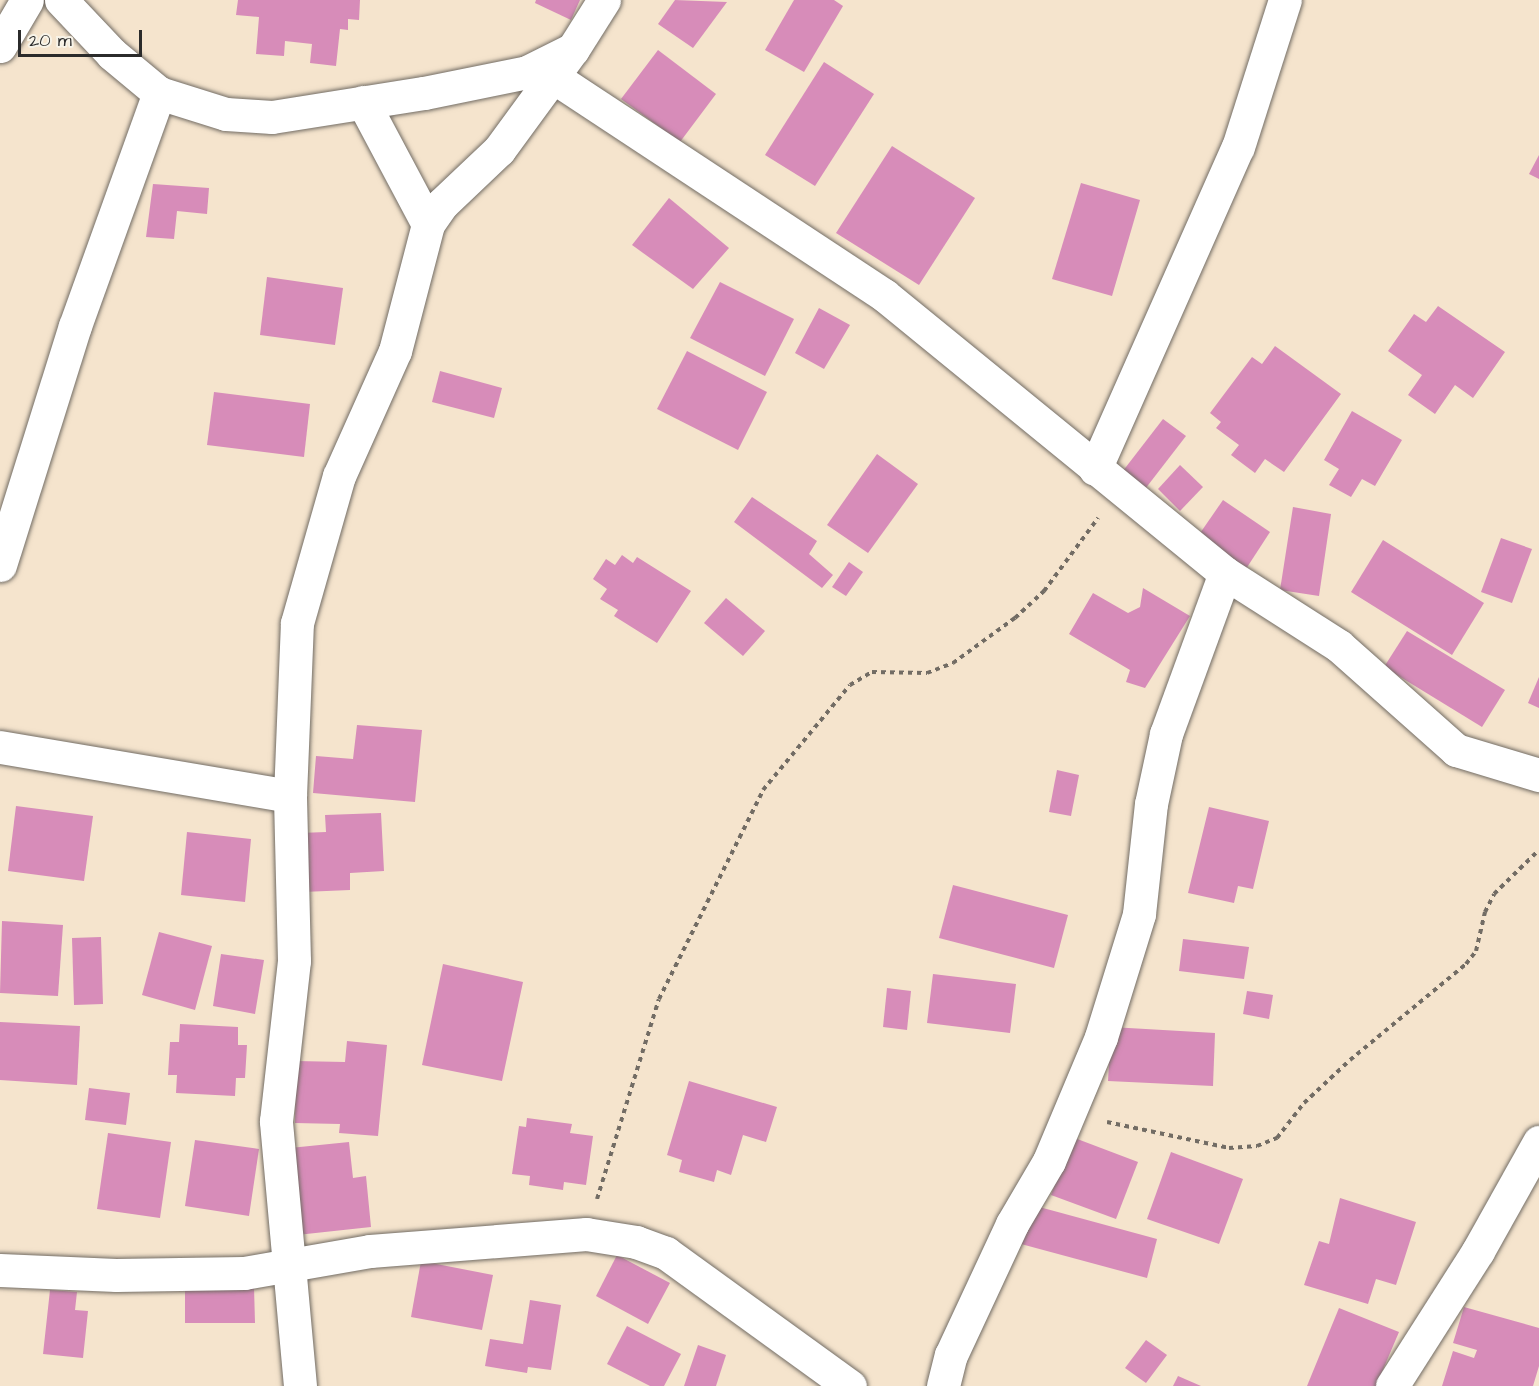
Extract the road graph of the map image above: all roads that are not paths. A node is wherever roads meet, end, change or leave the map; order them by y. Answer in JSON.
{"nodes":[{"id":1,"x":27,"y":0,"type":"edge"},
{"id":2,"x":61,"y":0,"type":"edge"},
{"id":3,"x":604,"y":0,"type":"edge"},
{"id":4,"x":1285,"y":0,"type":"edge"},
{"id":5,"x":0,"y":46,"type":"edge"},
{"id":6,"x":573,"y":49,"type":"junction"},
{"id":7,"x":552,"y":76,"type":"junction"},
{"id":8,"x":159,"y":93,"type":"junction"},
{"id":9,"x":363,"y":102,"type":"junction"},
{"id":10,"x":428,"y":224,"type":"junction"},
{"id":11,"x":1107,"y":478,"type":"junction"},
{"id":12,"x":0,"y":565,"type":"edge"},
{"id":13,"x":1225,"y":573,"type":"junction"},
{"id":14,"x":0,"y":747,"type":"edge"},
{"id":15,"x":1539,"y":776,"type":"edge"},
{"id":16,"x":290,"y":795,"type":"junction"},
{"id":17,"x":1539,"y":1142,"type":"edge"},
{"id":18,"x":290,"y":1265,"type":"junction"},
{"id":19,"x":0,"y":1270,"type":"edge"},
{"id":20,"x":300,"y":1386,"type":"edge"},
{"id":21,"x":850,"y":1386,"type":"edge"},
{"id":22,"x":943,"y":1386,"type":"edge"},
{"id":23,"x":1392,"y":1386,"type":"edge"}],
"edges":[{"from":1,"to":5,"type":"street"},
{"from":2,"to":8,"type":"street"},
{"from":3,"to":6,"type":"street"},
{"from":4,"to":11,"type":"street"},
{"from":6,"to":7,"type":"street"},
{"from":6,"to":9,"type":"street"},
{"from":7,"to":10,"type":"street"},
{"from":7,"to":11,"type":"street"},
{"from":8,"to":9,"type":"street"},
{"from":8,"to":12,"type":"street"},
{"from":9,"to":10,"type":"street"},
{"from":10,"to":16,"type":"street"},
{"from":11,"to":13,"type":"street"},
{"from":13,"to":15,"type":"street"},
{"from":13,"to":22,"type":"street"},
{"from":14,"to":16,"type":"street"},
{"from":16,"to":18,"type":"street"},
{"from":17,"to":23,"type":"street"},
{"from":18,"to":19,"type":"street"},
{"from":18,"to":20,"type":"street"},
{"from":18,"to":21,"type":"street"}]}
